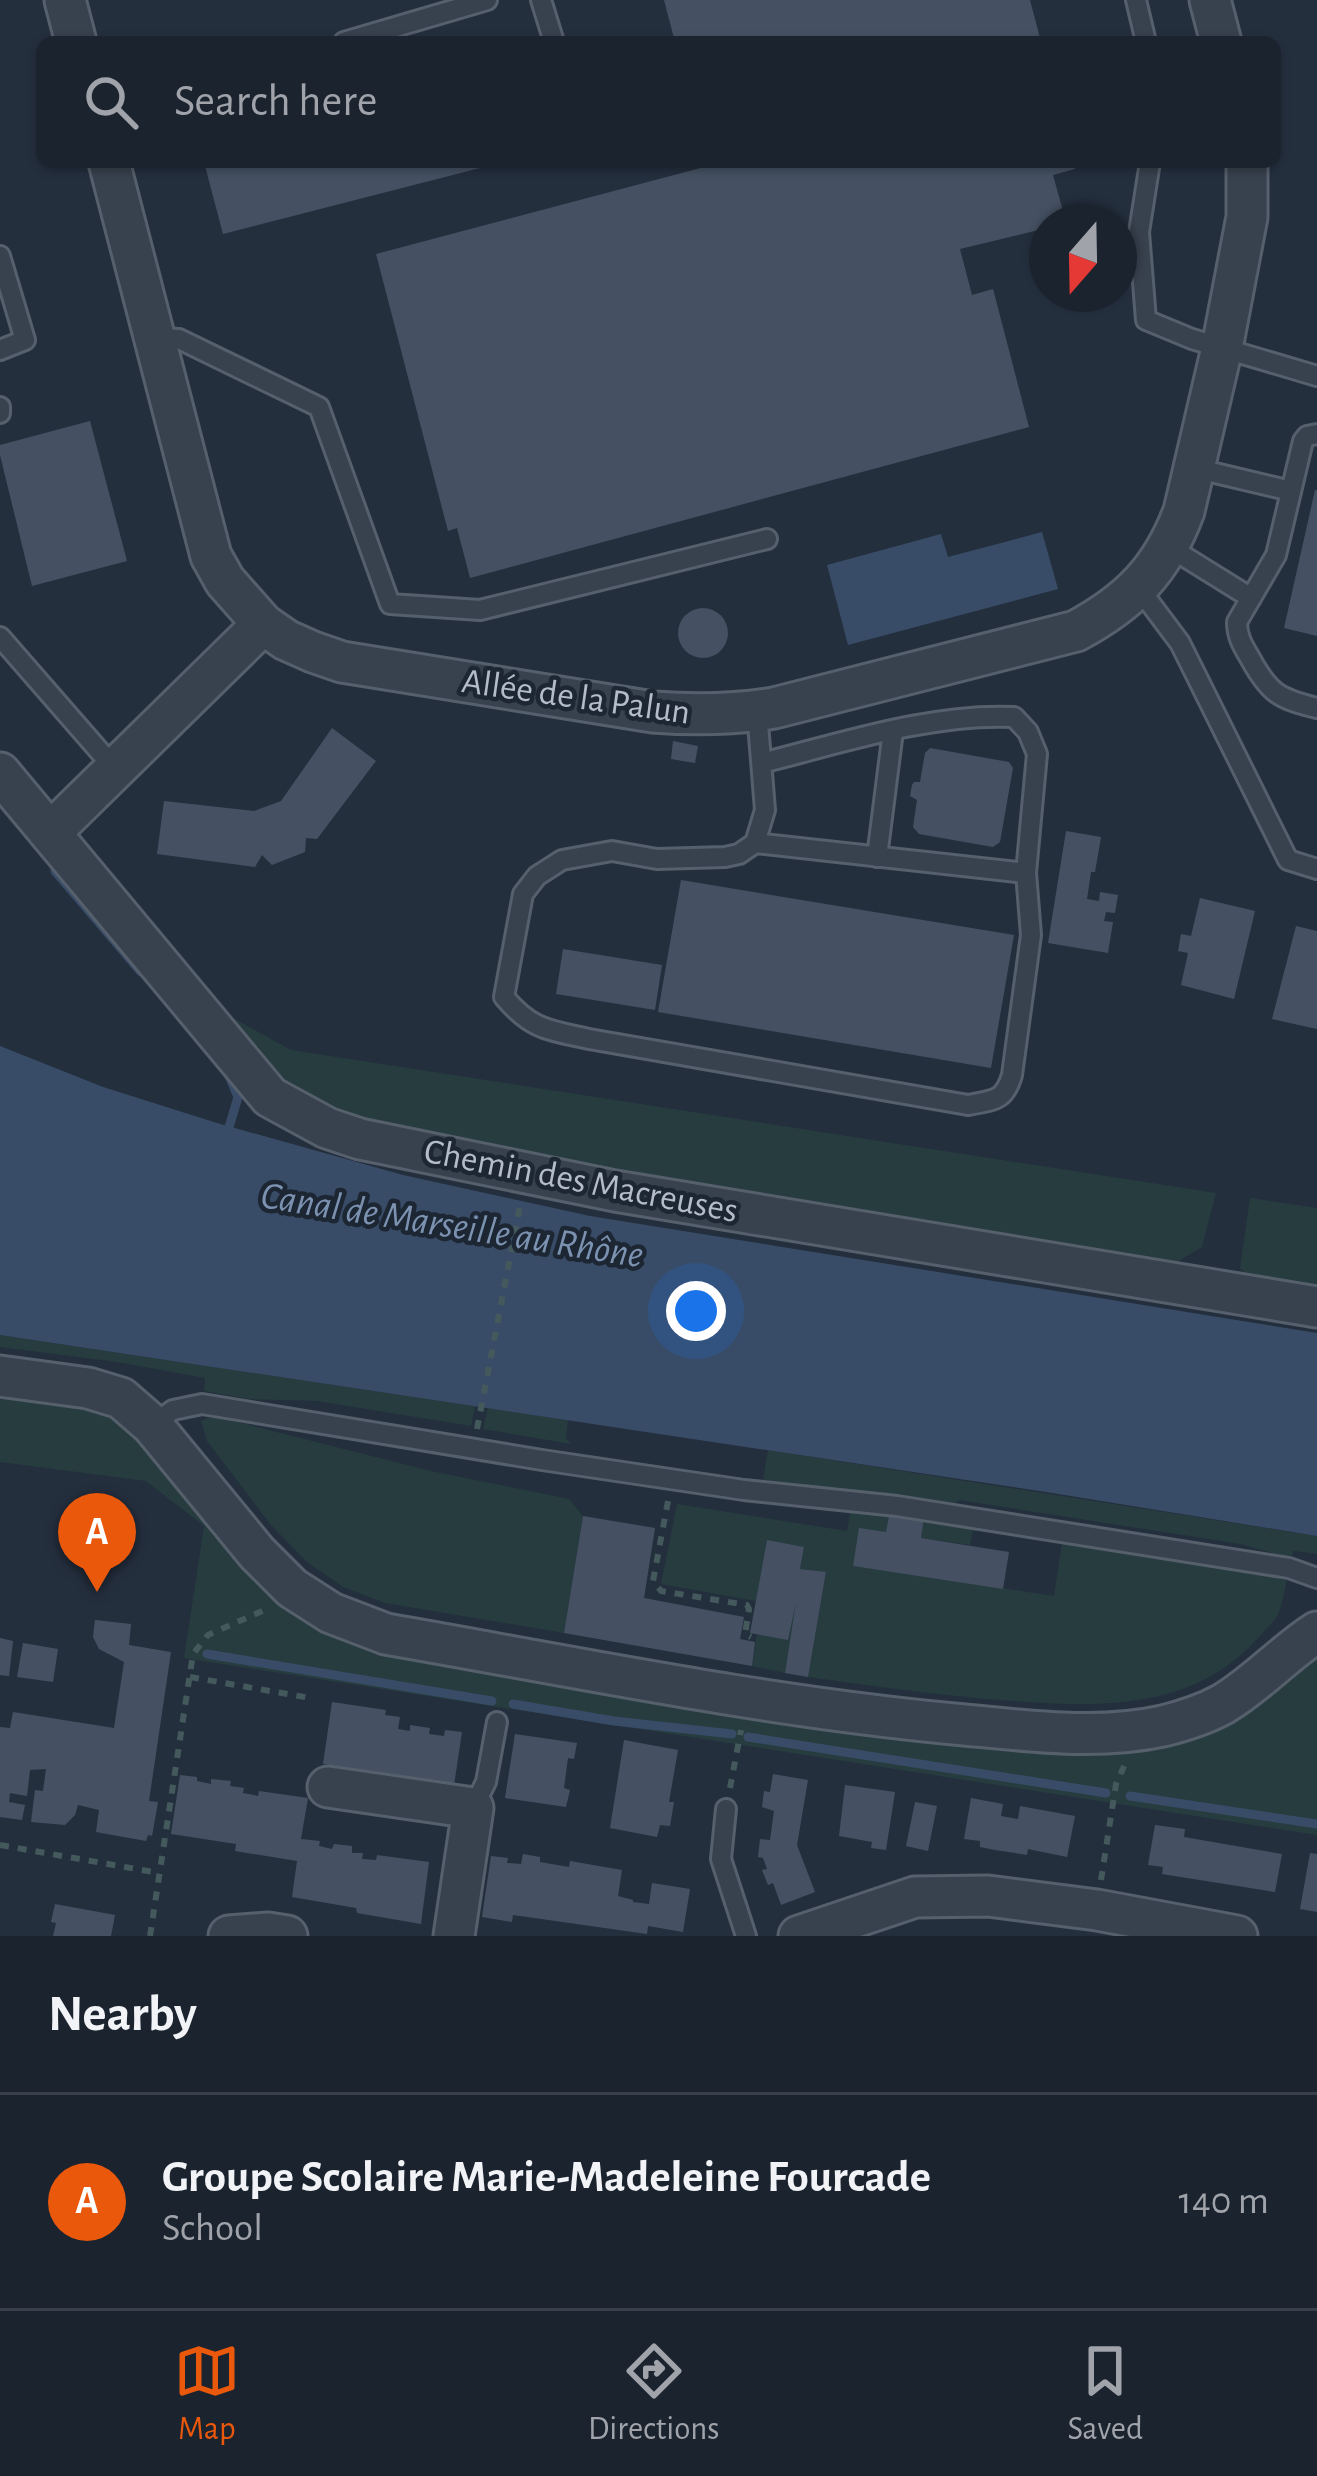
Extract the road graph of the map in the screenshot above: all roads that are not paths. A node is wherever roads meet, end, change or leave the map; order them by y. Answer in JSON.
{"nodes":[{"id":1,"x":65,"y":0,"type":"edge"},
{"id":2,"x":487,"y":0,"type":"edge"},
{"id":3,"x":541,"y":0,"type":"edge"},
{"id":4,"x":1136,"y":0,"type":"edge"},
{"id":5,"x":1210,"y":0,"type":"edge"},
{"id":6,"x":74,"y":36,"type":"edge"},
{"id":7,"x":364,"y":36,"type":"edge"},
{"id":8,"x":552,"y":36,"type":"edge"},
{"id":9,"x":1145,"y":36,"type":"edge"},
{"id":10,"x":1219,"y":36,"type":"edge"},
{"id":11,"x":111,"y":168,"type":"edge"},
{"id":12,"x":1149,"y":168,"type":"edge"},
{"id":13,"x":1247,"y":168,"type":"edge"},
{"id":14,"x":0,"y":256,"type":"edge"},
{"id":15,"x":157,"y":338,"type":"junction"},
{"id":16,"x":1222,"y":348,"type":"junction"},
{"id":17,"x":0,"y":350,"type":"edge"},
{"id":18,"x":1317,"y":376,"type":"edge"},
{"id":19,"x":1317,"y":434,"type":"edge"},
{"id":20,"x":1194,"y":468,"type":"junction"},
{"id":21,"x":1291,"y":491,"type":"junction"},
{"id":22,"x":767,"y":539,"type":"dead end"},
{"id":23,"x":1169,"y":547,"type":"junction"},
{"id":24,"x":1138,"y":587,"type":"junction"},
{"id":25,"x":1251,"y":598,"type":"junction"},
{"id":26,"x":263,"y":624,"type":"junction"},
{"id":27,"x":0,"y":637,"type":"edge"},
{"id":28,"x":1317,"y":708,"type":"edge"},
{"id":29,"x":758,"y":711,"type":"junction"},
{"id":30,"x":893,"y":731,"type":"junction"},
{"id":31,"x":762,"y":763,"type":"junction"},
{"id":32,"x":116,"y":769,"type":"junction"},
{"id":33,"x":0,"y":773,"type":"edge"},
{"id":34,"x":50,"y":833,"type":"junction"},
{"id":35,"x":755,"y":843,"type":"junction"},
{"id":36,"x":877,"y":856,"type":"junction"},
{"id":37,"x":1317,"y":869,"type":"edge"},
{"id":38,"x":1026,"y":873,"type":"junction"},
{"id":39,"x":1317,"y":1307,"type":"edge"},
{"id":40,"x":0,"y":1376,"type":"edge"},
{"id":41,"x":152,"y":1424,"type":"junction"},
{"id":42,"x":1317,"y":1578,"type":"edge"},
{"id":43,"x":1317,"y":1632,"type":"edge"},
{"id":44,"x":497,"y":1722,"type":"dead end"},
{"id":45,"x":328,"y":1787,"type":"dead end"},
{"id":46,"x":473,"y":1808,"type":"junction"},
{"id":47,"x":726,"y":1809,"type":"road end"},
{"id":48,"x":230,"y":1936,"type":"edge"},
{"id":49,"x":287,"y":1936,"type":"edge"},
{"id":50,"x":454,"y":1936,"type":"edge"},
{"id":51,"x":746,"y":1936,"type":"edge"},
{"id":52,"x":799,"y":1936,"type":"edge"},
{"id":53,"x":1237,"y":1936,"type":"edge"}],
"edges":[{"from":1,"to":6,"type":"street"},
{"from":2,"to":7,"type":"lane"},
{"from":3,"to":8,"type":"lane"},
{"from":4,"to":9,"type":"lane"},
{"from":5,"to":10,"type":"street"},
{"from":11,"to":15,"type":"street","name":"Allée de la Palun"},
{"from":12,"to":16,"type":"lane"},
{"from":13,"to":16,"type":"street","name":"Allée de la Palun"},
{"from":14,"to":17,"type":"lane"},
{"from":15,"to":22,"type":"lane"},
{"from":15,"to":26,"type":"street","name":"Allée de la Palun"},
{"from":16,"to":18,"type":"lane"},
{"from":16,"to":20,"type":"street","name":"Allée de la Palun"},
{"from":19,"to":21,"type":"lane"},
{"from":20,"to":21,"type":"lane"},
{"from":20,"to":23,"type":"street","name":"Allée de la Palun"},
{"from":21,"to":25,"type":"lane"},
{"from":23,"to":24,"type":"street","name":"Allée de la Palun"},
{"from":23,"to":25,"type":"lane"},
{"from":24,"to":29,"type":"street","name":"Allée de la Palun"},
{"from":24,"to":37,"type":"lane"},
{"from":25,"to":28,"type":"lane"},
{"from":26,"to":29,"type":"street","name":"Allée de la Palun"},
{"from":26,"to":32,"type":"street"},
{"from":27,"to":32,"type":"lane"},
{"from":29,"to":31,"type":"lane"},
{"from":30,"to":31,"type":"lane"},
{"from":30,"to":36,"type":"lane"},
{"from":30,"to":38,"type":"lane"},
{"from":31,"to":35,"type":"lane"},
{"from":32,"to":34,"type":"street"},
{"from":33,"to":34,"type":"street","name":"Chemin des Macreuses"},
{"from":34,"to":39,"type":"street","name":"Chemin des Macreuses"},
{"from":35,"to":36,"type":"lane"},
{"from":35,"to":38,"type":"lane"},
{"from":36,"to":38,"type":"lane"},
{"from":40,"to":41,"type":"street"},
{"from":41,"to":42,"type":"lane"},
{"from":41,"to":43,"type":"street"},
{"from":44,"to":46,"type":"lane"},
{"from":45,"to":46,"type":"street"},
{"from":46,"to":50,"type":"street"},
{"from":47,"to":51,"type":"lane"},
{"from":48,"to":49,"type":"street"},
{"from":52,"to":53,"type":"street"}]}
